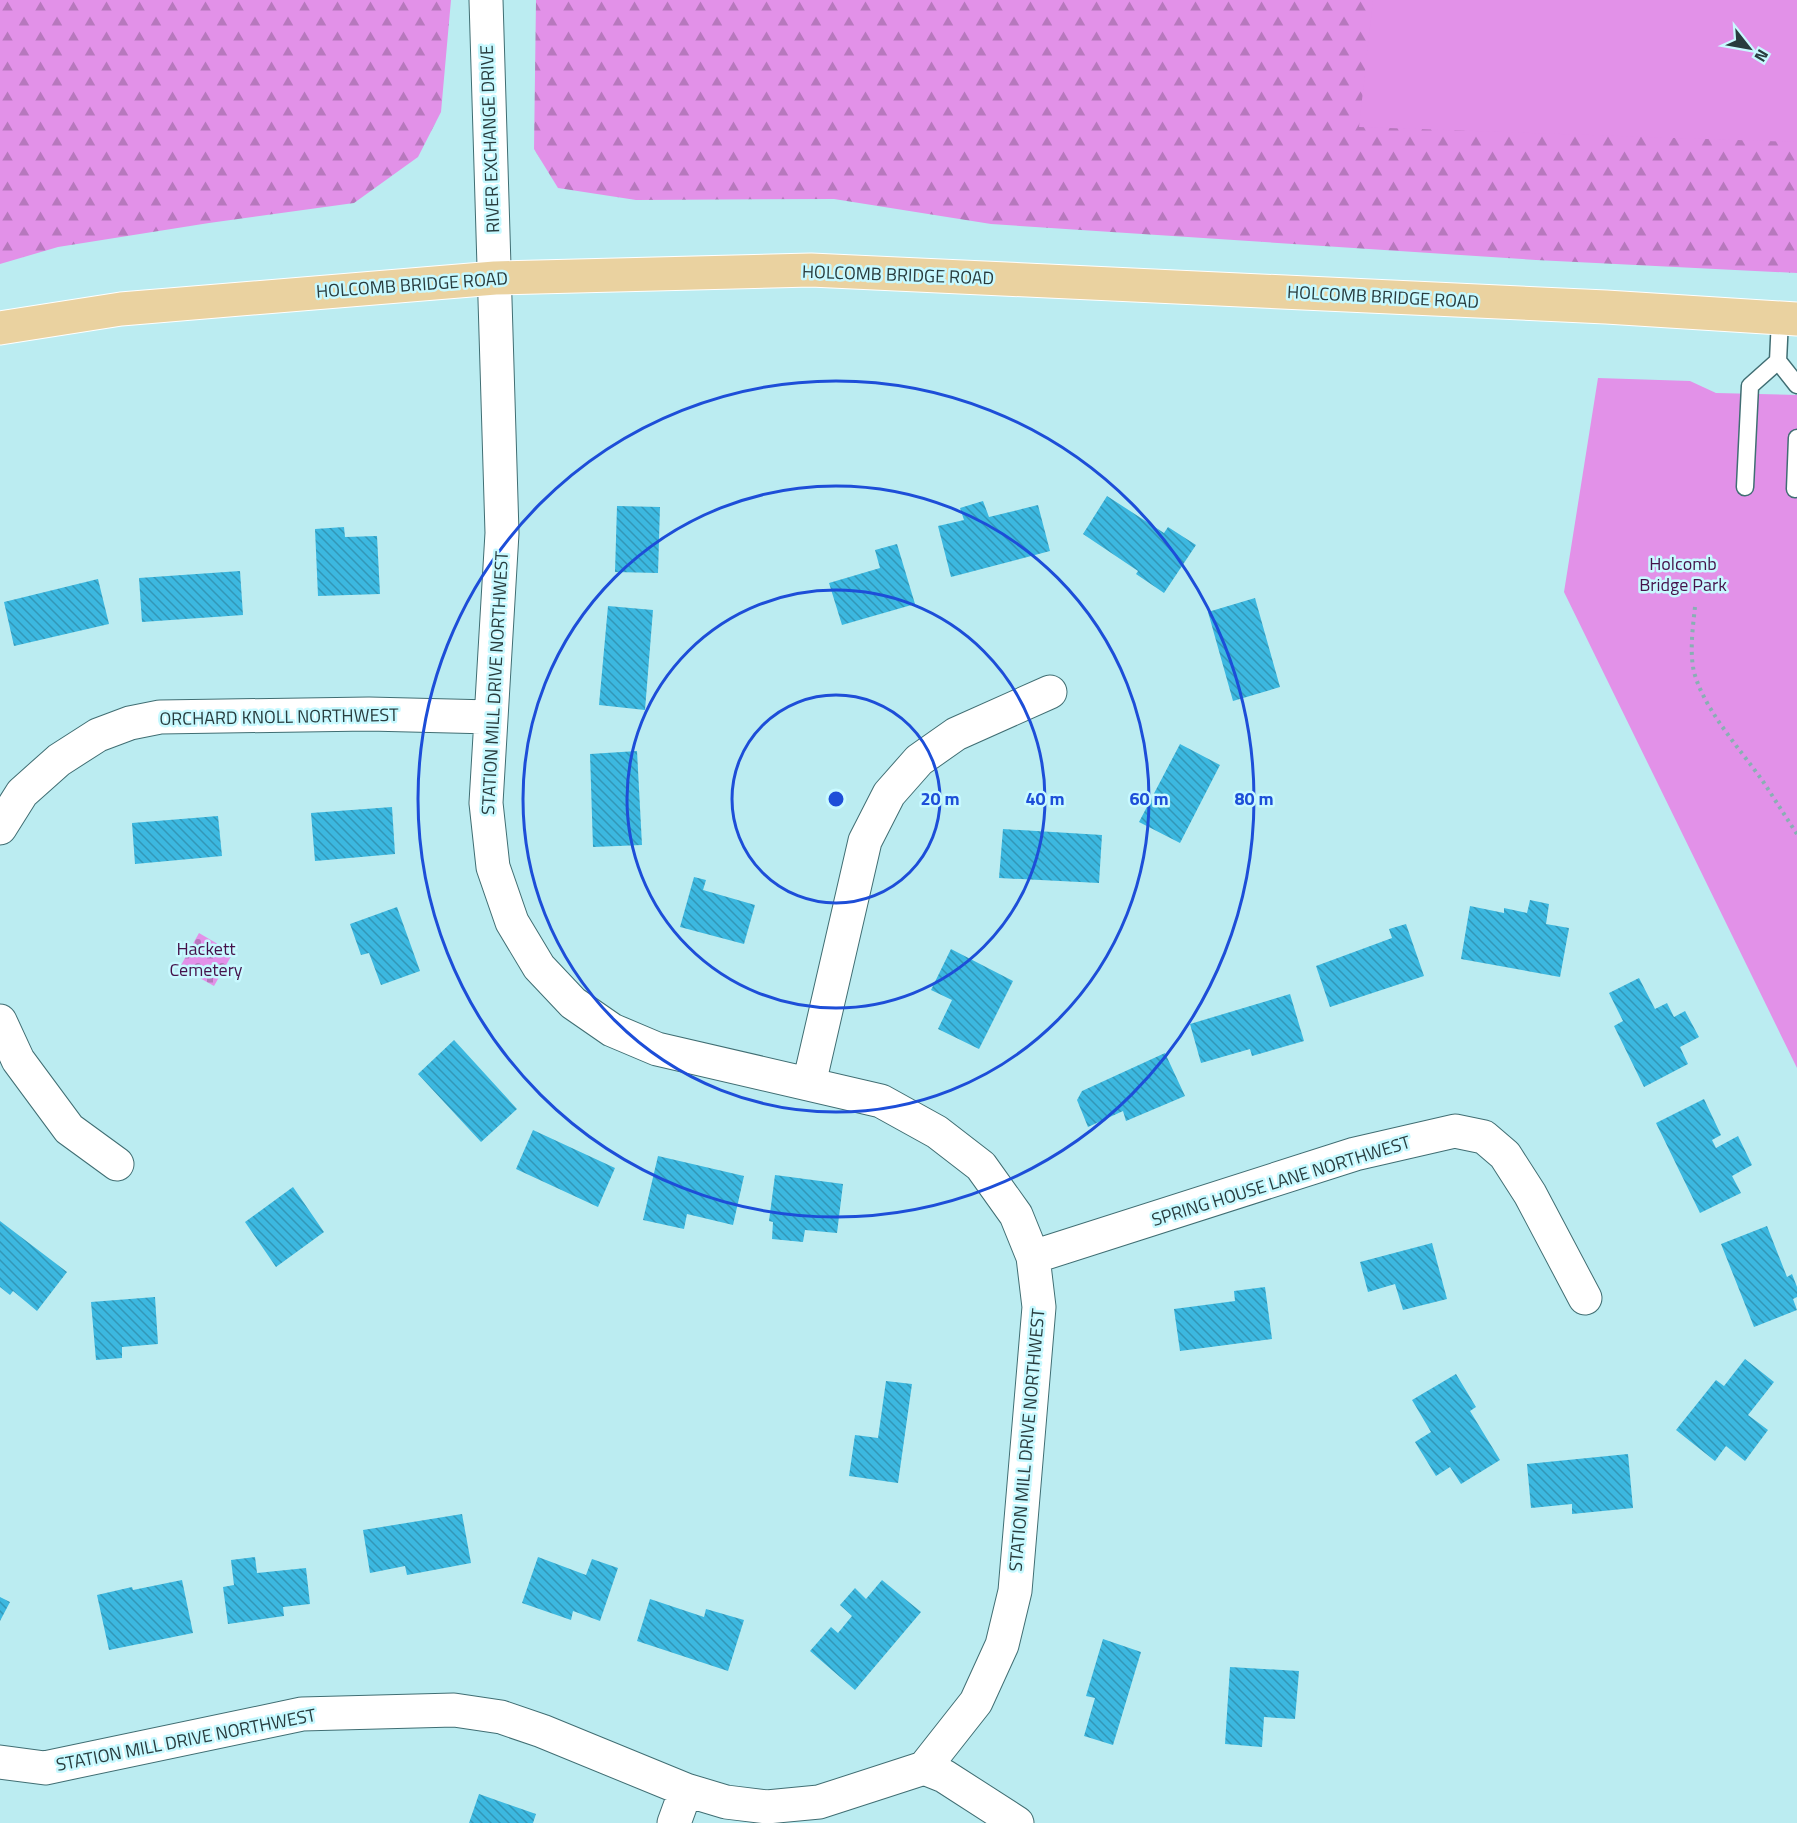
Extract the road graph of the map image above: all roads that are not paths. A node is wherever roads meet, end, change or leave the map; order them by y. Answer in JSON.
{"nodes":[{"id":1,"x":486,"y":0,"type":"edge"},
{"id":2,"x":495,"y":278,"type":"junction"},
{"id":3,"x":1789,"y":319,"type":"edge"},
{"id":4,"x":0,"y":328,"type":"edge"},
{"id":5,"x":1778,"y":361,"type":"junction"},
{"id":6,"x":1797,"y":385,"type":"edge"},
{"id":7,"x":1797,"y":438,"type":"edge"},
{"id":8,"x":1745,"y":487,"type":"dead end"},
{"id":9,"x":1795,"y":489,"type":"dead end"},
{"id":10,"x":1050,"y":692,"type":"dead end"},
{"id":11,"x":491,"y":717,"type":"junction"},
{"id":12,"x":0,"y":828,"type":"edge"},
{"id":13,"x":0,"y":1021,"type":"edge"},
{"id":14,"x":809,"y":1084,"type":"junction"},
{"id":15,"x":117,"y":1164,"type":"dead end"},
{"id":16,"x":1033,"y":1257,"type":"junction"},
{"id":17,"x":1585,"y":1298,"type":"dead end"},
{"id":18,"x":0,"y":1762,"type":"edge"},
{"id":19,"x":924,"y":1768,"type":"junction"},
{"id":20,"x":686,"y":1790,"type":"junction"},
{"id":21,"x":674,"y":1823,"type":"edge"},
{"id":22,"x":1017,"y":1823,"type":"edge"}],
"edges":[{"from":1,"to":2,"type":"street","name":"RIVER EXCHANGE DRIVE"},
{"from":2,"to":3,"type":"main road","name":"HOLCOMB BRIDGE ROAD"},
{"from":2,"to":4,"type":"main road","name":"HOLCOMB BRIDGE ROAD"},
{"from":2,"to":11,"type":"street","name":"STATION MILL DRIVE NORTHWEST"},
{"from":3,"to":5,"type":"lane"},
{"from":5,"to":6,"type":"lane"},
{"from":5,"to":8,"type":"lane"},
{"from":7,"to":9,"type":"lane"},
{"from":10,"to":14,"type":"street"},
{"from":11,"to":12,"type":"street","name":"ORCHARD KNOLL NORTHWEST"},
{"from":11,"to":14,"type":"street","name":"STATION MILL DRIVE NORTHWEST"},
{"from":13,"to":15,"type":"street"},
{"from":14,"to":16,"type":"street","name":"STATION MILL DRIVE NORTHWEST"},
{"from":16,"to":17,"type":"street","name":"SPRING HOUSE LANE NORTHWEST"},
{"from":16,"to":19,"type":"street","name":"STATION MILL DRIVE NORTHWEST"},
{"from":18,"to":20,"type":"street","name":"STATION MILL DRIVE NORTHWEST"},
{"from":19,"to":20,"type":"street","name":"STATION MILL DRIVE NORTHWEST"},
{"from":19,"to":22,"type":"street"},
{"from":20,"to":21,"type":"street"}]}
